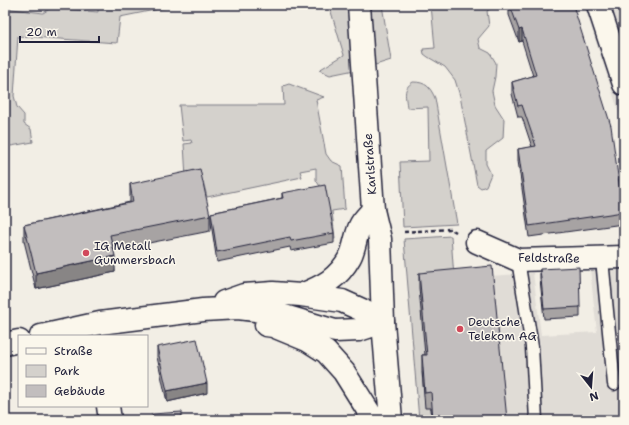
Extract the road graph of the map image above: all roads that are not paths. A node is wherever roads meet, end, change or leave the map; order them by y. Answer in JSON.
{"nodes":[{"id":1,"x":359,"y":5,"type":"edge"},
{"id":2,"x":598,"y":5,"type":"edge"},
{"id":3,"x":624,"y":84,"type":"edge"},
{"id":4,"x":373,"y":210,"type":"junction"},
{"id":5,"x":477,"y":242,"type":"dead end"},
{"id":6,"x":624,"y":258,"type":"edge"},
{"id":7,"x":602,"y":259,"type":"junction"},
{"id":8,"x":518,"y":260,"type":"junction"},
{"id":9,"x":302,"y":295,"type":"junction"},
{"id":10,"x":203,"y":310,"type":"junction"},
{"id":11,"x":383,"y":322,"type":"junction"},
{"id":12,"x":101,"y":330,"type":"edge"},
{"id":13,"x":51,"y":335,"type":"edge"},
{"id":14,"x":18,"y":341,"type":"edge"},
{"id":15,"x":5,"y":344,"type":"edge"},
{"id":16,"x":614,"y":384,"type":"dead end"},
{"id":17,"x":108,"y":407,"type":"edge"},
{"id":18,"x":110,"y":420,"type":"edge"},
{"id":19,"x":374,"y":420,"type":"edge"},
{"id":20,"x":391,"y":420,"type":"edge"},
{"id":21,"x":536,"y":420,"type":"edge"}],
"edges":[{"from":1,"to":4,"type":"street","name":"Karlstraße"},
{"from":2,"to":3,"type":"street"},
{"from":4,"to":9,"type":"street"},
{"from":4,"to":11,"type":"street","name":"Karlstraße"},
{"from":5,"to":8,"type":"street","name":"Feldstraße"},
{"from":6,"to":7,"type":"street","name":"Feldstraße"},
{"from":7,"to":8,"type":"street","name":"Feldstraße"},
{"from":7,"to":16,"type":"lane"},
{"from":8,"to":21,"type":"lane"},
{"from":9,"to":10,"type":"street"},
{"from":9,"to":11,"type":"street"},
{"from":10,"to":11,"type":"street"},
{"from":10,"to":12,"type":"street"},
{"from":10,"to":19,"type":"street"},
{"from":11,"to":20,"type":"street","name":"Karlstraße"},
{"from":12,"to":13,"type":"street"},
{"from":14,"to":15,"type":"street"},
{"from":17,"to":18,"type":"street"}]}
